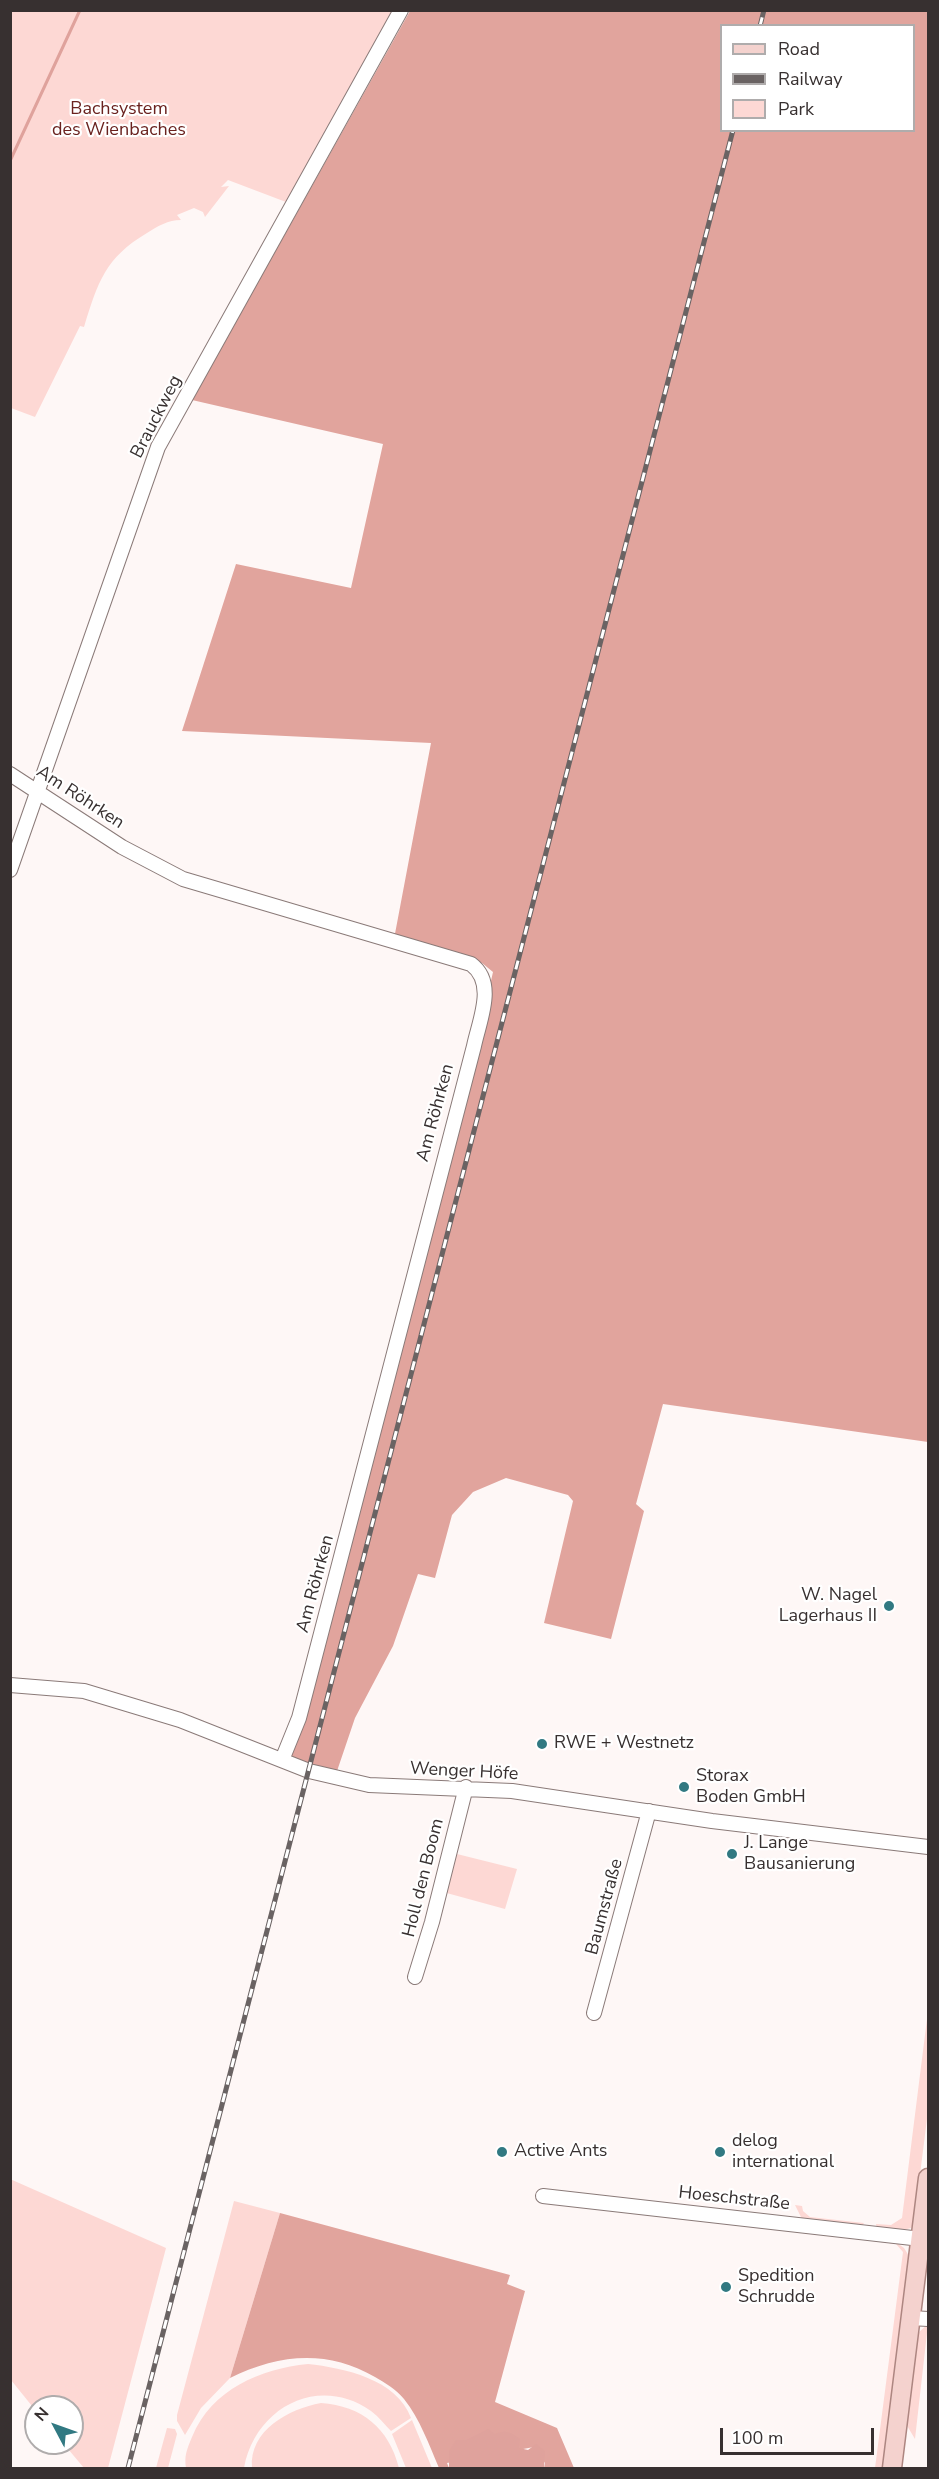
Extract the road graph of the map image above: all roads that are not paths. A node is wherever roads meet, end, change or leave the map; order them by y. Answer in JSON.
{"nodes":[{"id":1,"x":401,"y":10,"type":"edge"},
{"id":2,"x":10,"y":774,"type":"edge"},
{"id":3,"x":37,"y":794,"type":"junction"},
{"id":4,"x":10,"y":870,"type":"edge"},
{"id":5,"x":10,"y":1685,"type":"edge"},
{"id":6,"x":282,"y":1760,"type":"junction"},
{"id":7,"x":466,"y":1787,"type":"junction"},
{"id":8,"x":650,"y":1811,"type":"junction"},
{"id":9,"x":928,"y":1847,"type":"edge"},
{"id":10,"x":416,"y":1977,"type":"dead end"},
{"id":11,"x":594,"y":2013,"type":"dead end"},
{"id":12,"x":928,"y":2178,"type":"edge"},
{"id":13,"x":543,"y":2196,"type":"dead end"},
{"id":14,"x":921,"y":2239,"type":"junction"},
{"id":15,"x":920,"y":2319,"type":"edge"},
{"id":16,"x":892,"y":2469,"type":"edge"}],
"edges":[{"from":1,"to":3,"type":"street","name":"Brauckweg"},
{"from":2,"to":3,"type":"street","name":"Am Röhrken"},
{"from":3,"to":4,"type":"street","name":"Brauckweg"},
{"from":3,"to":6,"type":"street","name":"Am Röhrken"},
{"from":5,"to":6,"type":"street","name":"Wenger Höfe"},
{"from":6,"to":7,"type":"street","name":"Wenger Höfe"},
{"from":7,"to":8,"type":"street","name":"Wenger Höfe"},
{"from":7,"to":10,"type":"street","name":"Holl den Boom"},
{"from":8,"to":9,"type":"street","name":"Wenger Höfe"},
{"from":8,"to":11,"type":"street","name":"Baumstraße"},
{"from":12,"to":14,"type":"main road"},
{"from":13,"to":14,"type":"street","name":"Hoeschstraße"},
{"from":14,"to":15,"type":"main road"},
{"from":15,"to":16,"type":"main road"}]}
